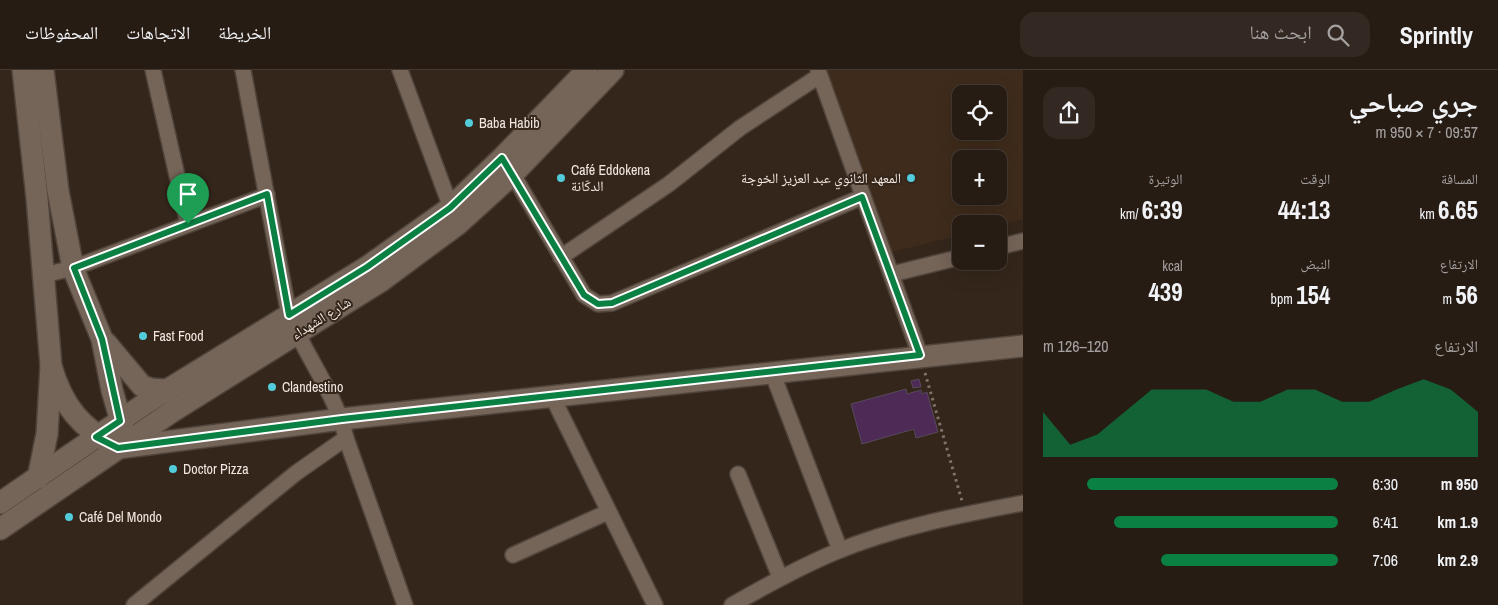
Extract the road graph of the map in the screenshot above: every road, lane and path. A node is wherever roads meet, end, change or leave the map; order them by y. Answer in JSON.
{"nodes":[{"id":1,"x":23,"y":70,"type":"edge"},
{"id":2,"x":43,"y":70,"type":"edge"},
{"id":3,"x":153,"y":70,"type":"edge"},
{"id":4,"x":244,"y":70,"type":"edge"},
{"id":5,"x":400,"y":70,"type":"edge"},
{"id":6,"x":587,"y":70,"type":"edge"},
{"id":7,"x":613,"y":70,"type":"edge"},
{"id":8,"x":818,"y":73,"type":"edge"},
{"id":9,"x":507,"y":166,"type":"junction"},
{"id":10,"x":267,"y":194,"type":"junction"},
{"id":11,"x":862,"y":197,"type":"junction"},
{"id":12,"x":454,"y":216,"type":"junction"},
{"id":13,"x":188,"y":224,"type":"junction"},
{"id":14,"x":1023,"y":241,"type":"edge"},
{"id":15,"x":1007,"y":245,"type":"edge"},
{"id":16,"x":561,"y":257,"type":"junction"},
{"id":17,"x":952,"y":259,"type":"edge"},
{"id":18,"x":74,"y":268,"type":"junction"},
{"id":19,"x":44,"y":274,"type":"junction"},
{"id":20,"x":892,"y":274,"type":"junction"},
{"id":21,"x":293,"y":324,"type":"junction"},
{"id":22,"x":102,"y":339,"type":"junction"},
{"id":23,"x":1023,"y":346,"type":"edge"},
{"id":24,"x":920,"y":355,"type":"junction"},
{"id":25,"x":51,"y":366,"type":"junction"},
{"id":26,"x":772,"y":372,"type":"junction"},
{"id":27,"x":166,"y":390,"type":"junction"},
{"id":28,"x":552,"y":396,"type":"junction"},
{"id":29,"x":120,"y":421,"type":"junction"},
{"id":30,"x":344,"y":429,"type":"junction"},
{"id":31,"x":96,"y":437,"type":"junction"},
{"id":32,"x":122,"y":445,"type":"junction"},
{"id":33,"x":738,"y":474,"type":"dead end"},
{"id":34,"x":38,"y":478,"type":"junction"},
{"id":35,"x":1023,"y":503,"type":"edge"},
{"id":36,"x":3,"y":506,"type":"edge"},
{"id":37,"x":608,"y":512,"type":"junction"},
{"id":38,"x":966,"y":514,"type":"junction"},
{"id":39,"x":0,"y":529,"type":"edge"},
{"id":40,"x":840,"y":550,"type":"junction"},
{"id":41,"x":513,"y":555,"type":"dead end"},
{"id":42,"x":780,"y":577,"type":"junction"},
{"id":43,"x":134,"y":605,"type":"edge"},
{"id":44,"x":405,"y":605,"type":"edge"},
{"id":45,"x":655,"y":605,"type":"edge"},
{"id":46,"x":732,"y":605,"type":"edge"}],
"edges":[{"from":1,"to":19,"type":"street"},
{"from":2,"to":18,"type":"street"},
{"from":3,"to":13,"type":"street"},
{"from":4,"to":10,"type":"street"},
{"from":5,"to":12,"type":"street"},
{"from":6,"to":9,"type":"street","name":"شارع الشهداء"},
{"from":7,"to":9,"type":"street","name":"شارع الشهداء"},
{"from":8,"to":11,"type":"street"},
{"from":8,"to":16,"type":"street"},
{"from":9,"to":12,"type":"street","name":"شارع الشهداء"},
{"from":9,"to":16,"type":"street"},
{"from":10,"to":13,"type":"street"},
{"from":10,"to":21,"type":"street"},
{"from":11,"to":16,"type":"street"},
{"from":11,"to":20,"type":"street"},
{"from":12,"to":21,"type":"street","name":"شارع الشهداء"},
{"from":13,"to":18,"type":"street"},
{"from":14,"to":15,"type":"street"},
{"from":17,"to":20,"type":"street"},
{"from":18,"to":19,"type":"street"},
{"from":18,"to":22,"type":"street"},
{"from":19,"to":25,"type":"street"},
{"from":20,"to":24,"type":"street"},
{"from":21,"to":27,"type":"street","name":"شارع الشهداء"},
{"from":21,"to":30,"type":"street"},
{"from":21,"to":32,"type":"street","name":"شارع الشهداء"},
{"from":22,"to":27,"type":"street"},
{"from":22,"to":29,"type":"street"},
{"from":23,"to":24,"type":"street"},
{"from":24,"to":26,"type":"street"},
{"from":24,"to":38,"type":"path"},
{"from":25,"to":31,"type":"street"},
{"from":25,"to":34,"type":"street"},
{"from":26,"to":28,"type":"street"},
{"from":26,"to":40,"type":"street"},
{"from":27,"to":29,"type":"street","name":"شارع الشهداء"},
{"from":28,"to":30,"type":"street"},
{"from":28,"to":37,"type":"street"},
{"from":29,"to":31,"type":"street","name":"شارع الشهداء"},
{"from":29,"to":32,"type":"street"},
{"from":30,"to":32,"type":"street"},
{"from":30,"to":43,"type":"street"},
{"from":30,"to":44,"type":"street"},
{"from":31,"to":32,"type":"street"},
{"from":31,"to":34,"type":"street","name":"شارع الشهداء"},
{"from":32,"to":39,"type":"street","name":"شارع الشهداء"},
{"from":33,"to":42,"type":"street"},
{"from":34,"to":36,"type":"street","name":"شارع الشهداء"},
{"from":35,"to":38,"type":"street"},
{"from":37,"to":41,"type":"street"},
{"from":37,"to":45,"type":"street"},
{"from":38,"to":40,"type":"street"},
{"from":40,"to":42,"type":"street"},
{"from":42,"to":46,"type":"street"}]}
